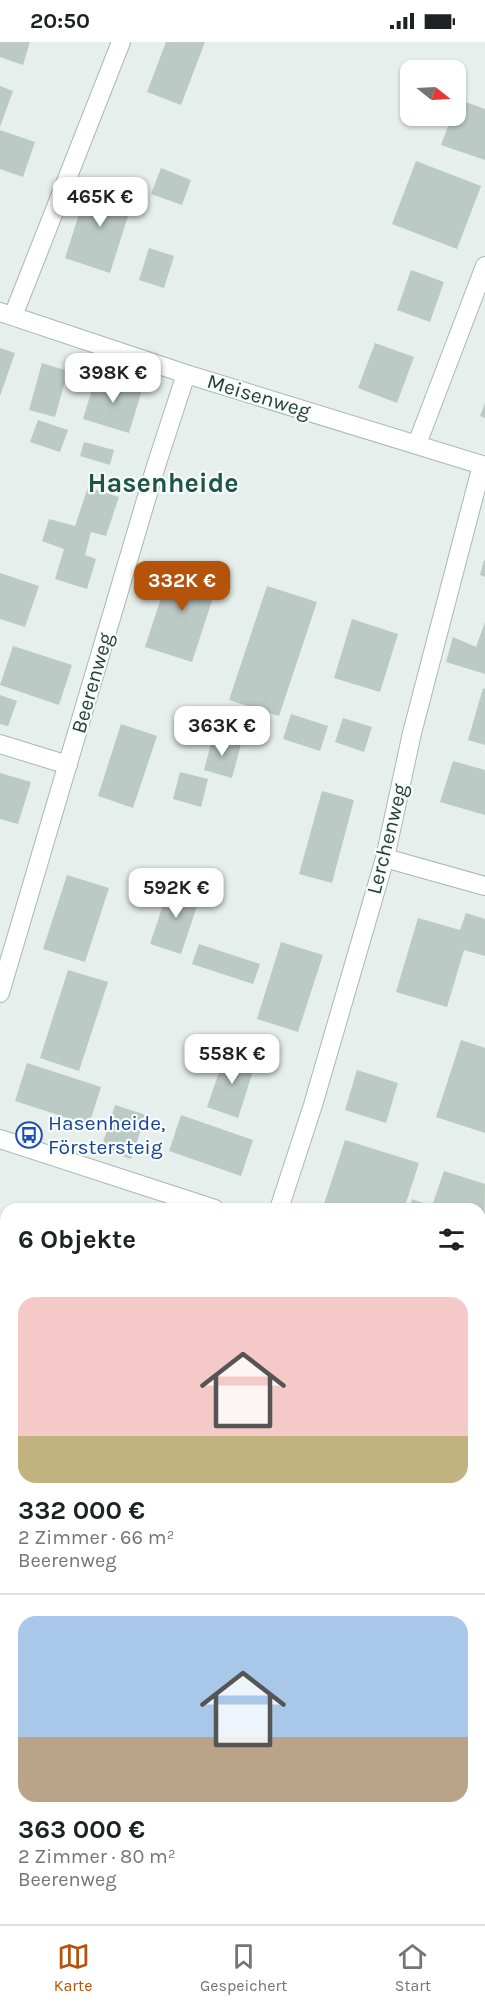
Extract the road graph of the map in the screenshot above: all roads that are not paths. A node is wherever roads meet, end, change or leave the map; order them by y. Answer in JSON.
{"nodes":[{"id":1,"x":121,"y":42,"type":"edge"},
{"id":2,"x":485,"y":266,"type":"edge"},
{"id":3,"x":6,"y":314,"type":"edge"},
{"id":4,"x":186,"y":374,"type":"junction"},
{"id":5,"x":417,"y":444,"type":"junction"},
{"id":6,"x":484,"y":465,"type":"edge"},
{"id":7,"x":0,"y":744,"type":"edge"},
{"id":8,"x":68,"y":765,"type":"junction"},
{"id":9,"x":385,"y":858,"type":"junction"},
{"id":10,"x":485,"y":886,"type":"edge"},
{"id":11,"x":0,"y":993,"type":"edge"},
{"id":12,"x":0,"y":1139,"type":"edge"},
{"id":13,"x":197,"y":1203,"type":"edge"},
{"id":14,"x":281,"y":1203,"type":"edge"}],
"edges":[{"from":1,"to":3,"type":"street"},
{"from":2,"to":5,"type":"street"},
{"from":3,"to":4,"type":"street","name":"Meisenweg"},
{"from":4,"to":5,"type":"street","name":"Meisenweg"},
{"from":4,"to":8,"type":"street","name":"Beerenweg"},
{"from":5,"to":6,"type":"street","name":"Meisenweg"},
{"from":6,"to":9,"type":"street","name":"Lerchenweg"},
{"from":7,"to":8,"type":"street"},
{"from":8,"to":11,"type":"street","name":"Beerenweg"},
{"from":9,"to":10,"type":"street"},
{"from":9,"to":14,"type":"street","name":"Lerchenweg"},
{"from":12,"to":13,"type":"street"}]}
